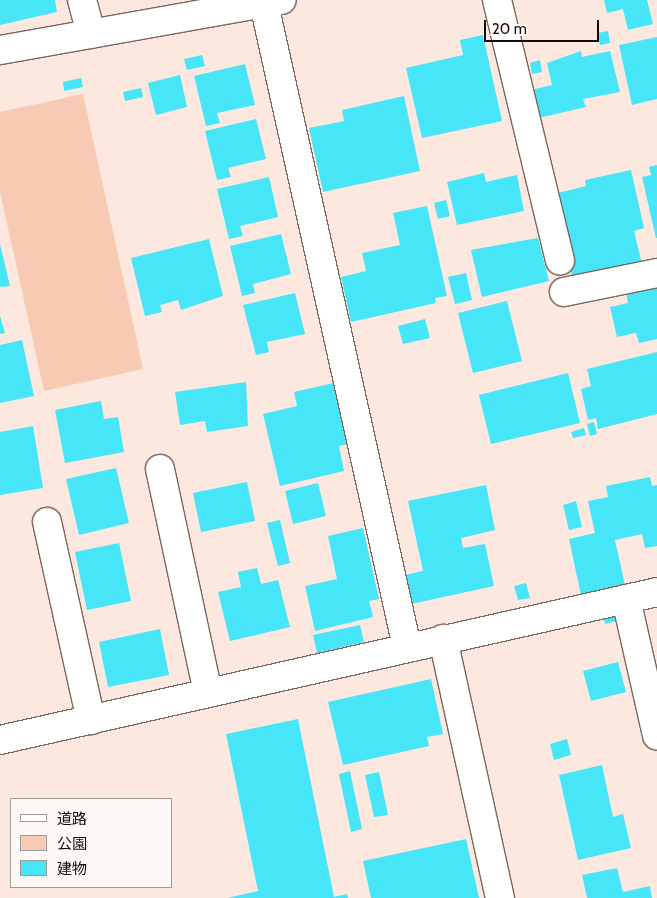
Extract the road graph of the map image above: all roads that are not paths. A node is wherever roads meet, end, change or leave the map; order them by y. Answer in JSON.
{"nodes":[{"id":1,"x":82,"y":0,"type":"edge"},
{"id":2,"x":497,"y":0,"type":"edge"},
{"id":3,"x":276,"y":1,"type":"edge"},
{"id":4,"x":91,"y":34,"type":"junction"},
{"id":5,"x":0,"y":50,"type":"edge"},
{"id":6,"x":560,"y":260,"type":"dead end"},
{"id":7,"x":657,"y":273,"type":"edge"},
{"id":8,"x":564,"y":292,"type":"dead end"},
{"id":9,"x":160,"y":469,"type":"dead end"},
{"id":10,"x":47,"y":522,"type":"dead end"},
{"id":11,"x":657,"y":592,"type":"edge"},
{"id":12,"x":626,"y":599,"type":"junction"},
{"id":13,"x":443,"y":639,"type":"junction"},
{"id":14,"x":407,"y":647,"type":"junction"},
{"id":15,"x":208,"y":693,"type":"junction"},
{"id":16,"x":91,"y":720,"type":"junction"},
{"id":17,"x":657,"y":736,"type":"edge"},
{"id":18,"x":0,"y":740,"type":"edge"},
{"id":19,"x":500,"y":898,"type":"edge"}],
"edges":[{"from":1,"to":4,"type":"street"},
{"from":2,"to":6,"type":"street"},
{"from":3,"to":4,"type":"street"},
{"from":3,"to":14,"type":"street"},
{"from":4,"to":5,"type":"street"},
{"from":7,"to":8,"type":"street"},
{"from":9,"to":15,"type":"street"},
{"from":10,"to":16,"type":"street"},
{"from":11,"to":12,"type":"street"},
{"from":12,"to":13,"type":"street"},
{"from":12,"to":17,"type":"street"},
{"from":13,"to":14,"type":"street"},
{"from":13,"to":19,"type":"street"},
{"from":14,"to":15,"type":"street"},
{"from":15,"to":16,"type":"street"},
{"from":16,"to":18,"type":"street"}]}
